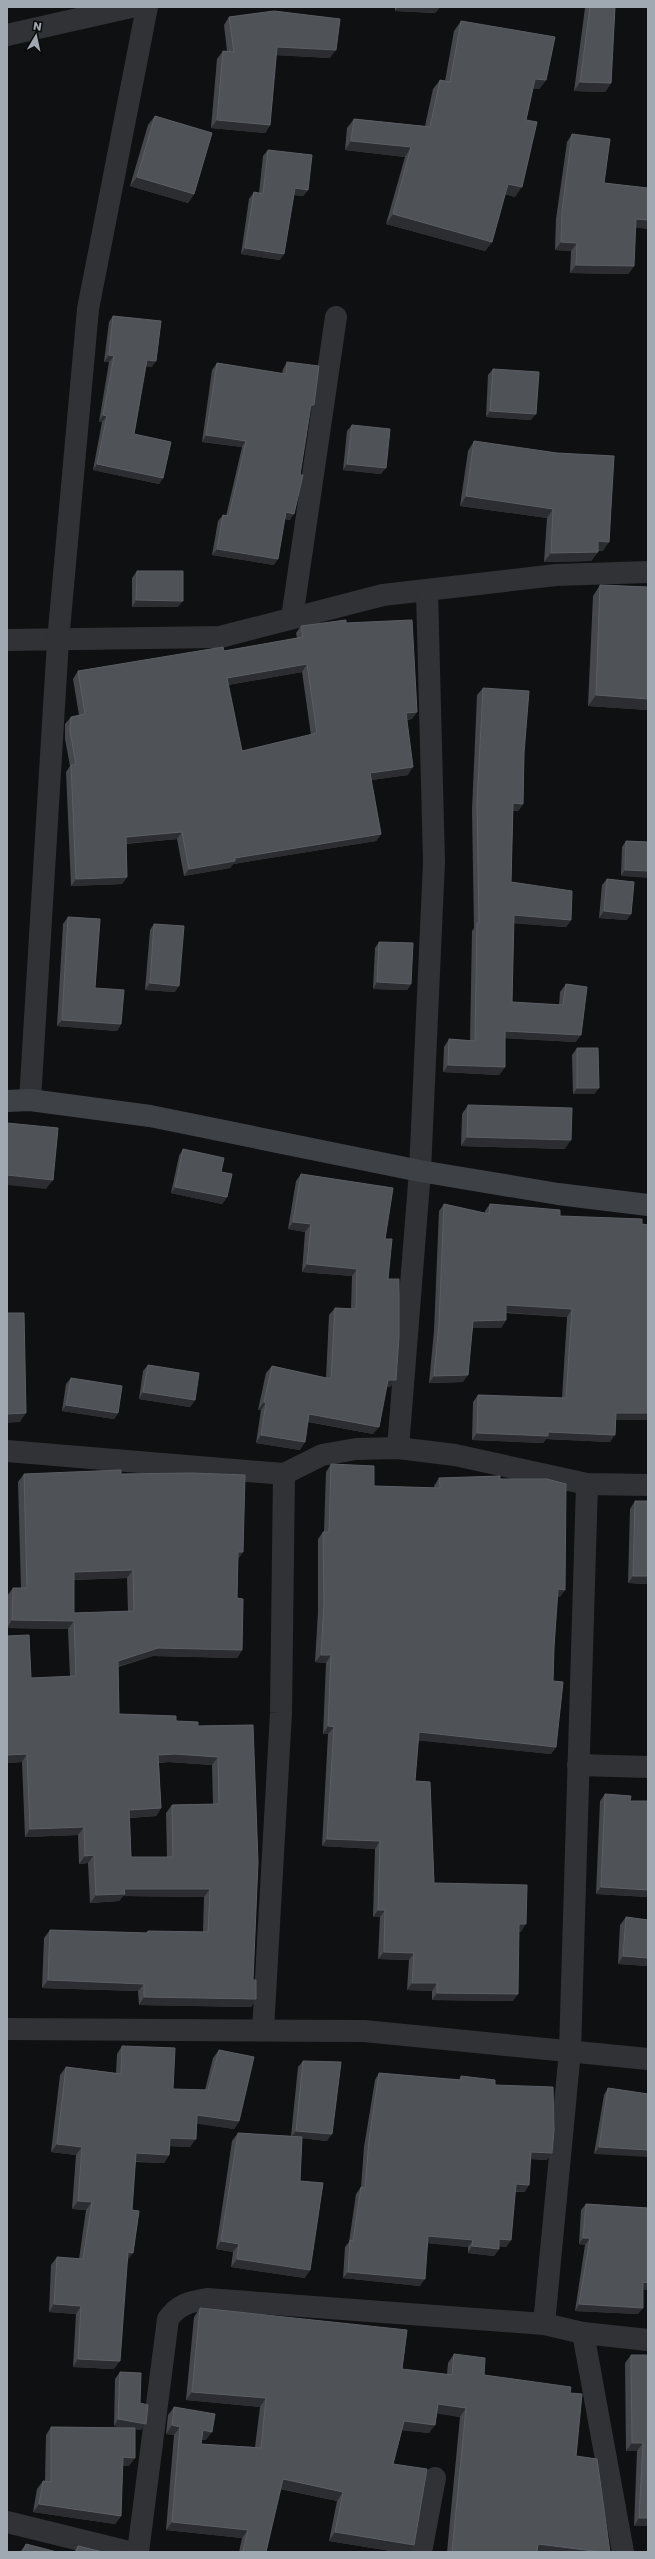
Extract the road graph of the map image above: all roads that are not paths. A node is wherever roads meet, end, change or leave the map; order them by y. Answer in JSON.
{"nodes":[{"id":1,"x":131,"y":7,"type":"edge"},
{"id":2,"x":147,"y":7,"type":"edge"},
{"id":3,"x":7,"y":35,"type":"edge"},
{"id":4,"x":336,"y":317,"type":"dead end"},
{"id":5,"x":648,"y":572,"type":"edge"},
{"id":6,"x":427,"y":591,"type":"junction"},
{"id":7,"x":292,"y":618,"type":"junction"},
{"id":8,"x":7,"y":640,"type":"edge"},
{"id":9,"x":58,"y":640,"type":"junction"},
{"id":10,"x":30,"y":1100,"type":"junction"},
{"id":11,"x":7,"y":1101,"type":"edge"},
{"id":12,"x":420,"y":1172,"type":"junction"},
{"id":13,"x":648,"y":1205,"type":"edge"},
{"id":14,"x":398,"y":1448,"type":"junction"},
{"id":15,"x":7,"y":1451,"type":"edge"},
{"id":16,"x":284,"y":1474,"type":"junction"},
{"id":17,"x":587,"y":1484,"type":"junction"},
{"id":18,"x":648,"y":1485,"type":"edge"},
{"id":19,"x":578,"y":1765,"type":"junction"},
{"id":20,"x":648,"y":1767,"type":"edge"},
{"id":21,"x":7,"y":2029,"type":"edge"},
{"id":22,"x":263,"y":2030,"type":"junction"},
{"id":23,"x":570,"y":2051,"type":"junction"},
{"id":24,"x":648,"y":2059,"type":"edge"},
{"id":25,"x":544,"y":2324,"type":"junction"},
{"id":26,"x":584,"y":2334,"type":"junction"},
{"id":27,"x":648,"y":2340,"type":"edge"},
{"id":28,"x":435,"y":2478,"type":"dead end"},
{"id":29,"x":7,"y":2522,"type":"edge"},
{"id":30,"x":129,"y":2552,"type":"edge"},
{"id":31,"x":138,"y":2552,"type":"edge"},
{"id":32,"x":422,"y":2552,"type":"edge"},
{"id":33,"x":623,"y":2552,"type":"edge"}],
"edges":[{"from":1,"to":3,"type":"street"},
{"from":2,"to":9,"type":"street"},
{"from":4,"to":7,"type":"street"},
{"from":5,"to":6,"type":"street"},
{"from":6,"to":7,"type":"street"},
{"from":6,"to":12,"type":"street"},
{"from":7,"to":9,"type":"street"},
{"from":8,"to":9,"type":"street"},
{"from":9,"to":10,"type":"street"},
{"from":10,"to":11,"type":"street"},
{"from":10,"to":12,"type":"street"},
{"from":12,"to":13,"type":"street"},
{"from":12,"to":14,"type":"street"},
{"from":14,"to":16,"type":"street"},
{"from":14,"to":17,"type":"street"},
{"from":15,"to":16,"type":"street"},
{"from":16,"to":22,"type":"street"},
{"from":17,"to":18,"type":"street"},
{"from":17,"to":19,"type":"street"},
{"from":19,"to":20,"type":"street"},
{"from":19,"to":23,"type":"street"},
{"from":21,"to":22,"type":"street"},
{"from":22,"to":23,"type":"street"},
{"from":23,"to":24,"type":"street"},
{"from":23,"to":25,"type":"street"},
{"from":25,"to":26,"type":"street"},
{"from":25,"to":31,"type":"street"},
{"from":26,"to":27,"type":"street"},
{"from":26,"to":33,"type":"street"},
{"from":28,"to":32,"type":"street"},
{"from":29,"to":30,"type":"street"}]}
